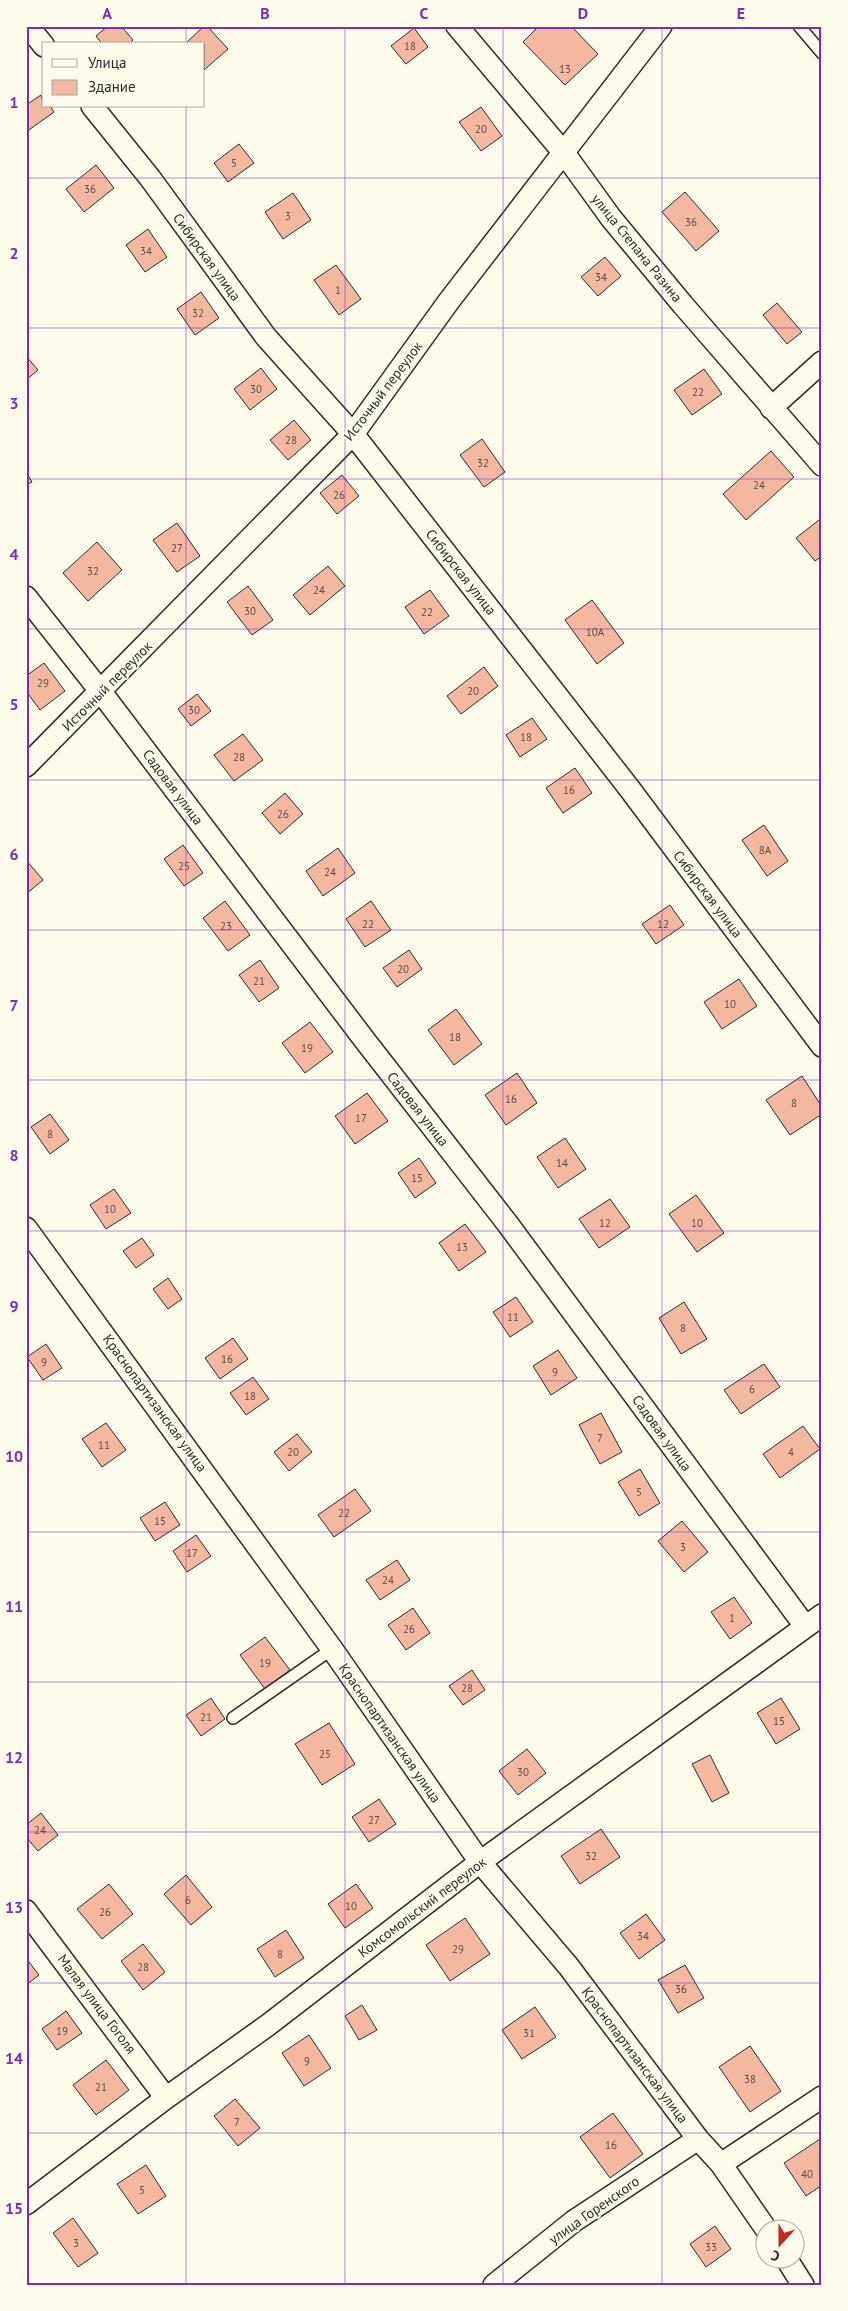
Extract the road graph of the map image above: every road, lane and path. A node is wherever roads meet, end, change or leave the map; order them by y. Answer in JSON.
{"nodes":[{"id":1,"x":28,"y":26,"type":"edge"},
{"id":2,"x":457,"y":26,"type":"edge"},
{"id":3,"x":661,"y":26,"type":"edge"},
{"id":4,"x":799,"y":26,"type":"edge"},
{"id":5,"x":42,"y":44,"type":"edge"},
{"id":6,"x":822,"y":53,"type":"edge"},
{"id":7,"x":94,"y":108,"type":"edge"},
{"id":8,"x":564,"y":154,"type":"junction"},
{"id":9,"x":822,"y":362,"type":"edge"},
{"id":10,"x":771,"y":408,"type":"junction"},
{"id":11,"x":354,"y":434,"type":"junction"},
{"id":12,"x":822,"y":465,"type":"edge"},
{"id":13,"x":26,"y":597,"type":"edge"},
{"id":14,"x":101,"y":692,"type":"junction"},
{"id":15,"x":26,"y":766,"type":"edge"},
{"id":16,"x":822,"y":1046,"type":"edge"},
{"id":17,"x":26,"y":1228,"type":"edge"},
{"id":18,"x":813,"y":1620,"type":"edge"},
{"id":19,"x":332,"y":1649,"type":"junction"},
{"id":20,"x":233,"y":1718,"type":"dead end"},
{"id":21,"x":480,"y":1862,"type":"junction"},
{"id":22,"x":26,"y":1911,"type":"edge"},
{"id":23,"x":822,"y":2097,"type":"edge"},
{"id":24,"x":166,"y":2098,"type":"junction"},
{"id":25,"x":698,"y":2139,"type":"junction"},
{"id":26,"x":721,"y":2164,"type":"junction"},
{"id":27,"x":26,"y":2204,"type":"edge"},
{"id":28,"x":758,"y":2218,"type":"edge"},
{"id":29,"x":792,"y":2268,"type":"edge"},
{"id":30,"x":494,"y":2285,"type":"edge"},
{"id":31,"x":803,"y":2285,"type":"edge"}],
"edges":[{"from":1,"to":5,"type":"street"},
{"from":2,"to":8,"type":"street","name":"улица Степана Разина"},
{"from":3,"to":8,"type":"street","name":"Источный переулок"},
{"from":4,"to":6,"type":"lane"},
{"from":7,"to":11,"type":"street","name":"Сибирская улица"},
{"from":8,"to":10,"type":"street","name":"улица Степана Разина"},
{"from":8,"to":11,"type":"street","name":"Источный переулок"},
{"from":9,"to":10,"type":"street"},
{"from":10,"to":12,"type":"street","name":"улица Степана Разина"},
{"from":11,"to":14,"type":"street","name":"Источный переулок"},
{"from":11,"to":16,"type":"street","name":"Сибирская улица"},
{"from":13,"to":14,"type":"street","name":"Садовая улица"},
{"from":14,"to":15,"type":"street","name":"Источный переулок"},
{"from":14,"to":18,"type":"street","name":"Садовая улица"},
{"from":17,"to":19,"type":"street","name":"Краснопартизанская улица"},
{"from":18,"to":21,"type":"street","name":"Комсомольский переулок"},
{"from":19,"to":20,"type":"lane"},
{"from":19,"to":21,"type":"street","name":"Краснопартизанская улица"},
{"from":21,"to":24,"type":"street","name":"Комсомольский переулок"},
{"from":21,"to":25,"type":"street","name":"Краснопартизанская улица"},
{"from":22,"to":24,"type":"street","name":"Малая улица Гоголя"},
{"from":23,"to":26,"type":"street"},
{"from":24,"to":27,"type":"street","name":"Комсомольский переулок"},
{"from":25,"to":26,"type":"street","name":"Краснопартизанская улица"},
{"from":25,"to":30,"type":"street","name":"улица Горенского"},
{"from":26,"to":28,"type":"street","name":"Краснопартизанская улица"},
{"from":29,"to":31,"type":"street"}]}
